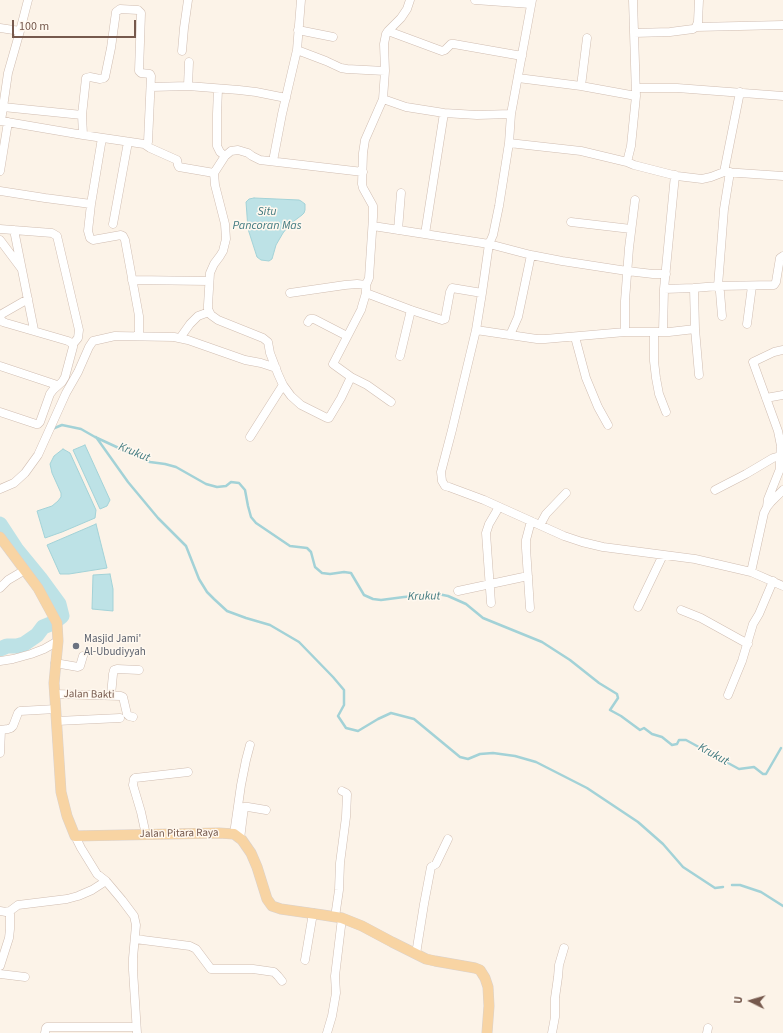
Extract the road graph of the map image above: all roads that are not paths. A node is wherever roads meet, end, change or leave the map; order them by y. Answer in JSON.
{"nodes":[{"id":1,"x":28,"y":0,"type":"edge"},
{"id":2,"x":188,"y":0,"type":"edge"},
{"id":3,"x":301,"y":0,"type":"edge"},
{"id":4,"x":410,"y":0,"type":"edge"},
{"id":5,"x":475,"y":0,"type":"edge"},
{"id":6,"x":633,"y":0,"type":"edge"},
{"id":7,"x":698,"y":0,"type":"edge"},
{"id":8,"x":531,"y":2,"type":"edge"},
{"id":9,"x":783,"y":25,"type":"edge"},
{"id":10,"x":0,"y":28,"type":"edge"},
{"id":11,"x":696,"y":28,"type":"junction"},
{"id":12,"x":298,"y":30,"type":"junction"},
{"id":13,"x":20,"y":31,"type":"junction"},
{"id":14,"x":388,"y":31,"type":"junction"},
{"id":15,"x":634,"y":33,"type":"junction"},
{"id":16,"x":333,"y":37,"type":"dead end"},
{"id":17,"x":587,"y":38,"type":"dead end"},
{"id":18,"x":297,"y":50,"type":"junction"},
{"id":19,"x":182,"y":51,"type":"dead end"},
{"id":20,"x":522,"y":56,"type":"junction"},
{"id":21,"x":189,"y":62,"type":"dead end"},
{"id":22,"x":385,"y":71,"type":"junction"},
{"id":23,"x":518,"y":78,"type":"junction"},
{"id":24,"x":188,"y":86,"type":"junction"},
{"id":25,"x":581,"y":86,"type":"junction"},
{"id":26,"x":151,"y":87,"type":"junction"},
{"id":27,"x":218,"y":89,"type":"junction"},
{"id":28,"x":636,"y":92,"type":"junction"},
{"id":29,"x":740,"y":92,"type":"junction"},
{"id":30,"x":783,"y":96,"type":"edge"},
{"id":31,"x":286,"y":98,"type":"junction"},
{"id":32,"x":383,"y":99,"type":"junction"},
{"id":33,"x":3,"y":107,"type":"junction"},
{"id":34,"x":444,"y":113,"type":"junction"},
{"id":35,"x":511,"y":114,"type":"junction"},
{"id":36,"x":82,"y":115,"type":"junction"},
{"id":37,"x":3,"y":121,"type":"edge"},
{"id":38,"x":83,"y":135,"type":"junction"},
{"id":39,"x":102,"y":138,"type":"junction"},
{"id":40,"x":128,"y":142,"type":"junction"},
{"id":41,"x":509,"y":143,"type":"junction"},
{"id":42,"x":144,"y":144,"type":"junction"},
{"id":43,"x":225,"y":156,"type":"junction"},
{"id":44,"x":273,"y":162,"type":"junction"},
{"id":45,"x":627,"y":162,"type":"junction"},
{"id":46,"x":0,"y":171,"type":"edge"},
{"id":47,"x":363,"y":172,"type":"junction"},
{"id":48,"x":727,"y":172,"type":"junction"},
{"id":49,"x":214,"y":173,"type":"junction"},
{"id":50,"x":674,"y":176,"type":"junction"},
{"id":51,"x":783,"y":176,"type":"edge"},
{"id":52,"x":0,"y":191,"type":"edge"},
{"id":53,"x":401,"y":193,"type":"dead end"},
{"id":54,"x":635,"y":200,"type":"dead end"},
{"id":55,"x":91,"y":204,"type":"junction"},
{"id":56,"x":571,"y":222,"type":"dead end"},
{"id":57,"x":114,"y":224,"type":"dead end"},
{"id":58,"x":373,"y":226,"type":"junction"},
{"id":59,"x":0,"y":229,"type":"edge"},
{"id":60,"x":631,"y":229,"type":"junction"},
{"id":61,"x":14,"y":230,"type":"junction"},
{"id":62,"x":398,"y":230,"type":"junction"},
{"id":63,"x":425,"y":234,"type":"junction"},
{"id":64,"x":0,"y":240,"type":"edge"},
{"id":65,"x":489,"y":244,"type":"junction"},
{"id":66,"x":531,"y":255,"type":"junction"},
{"id":67,"x":783,"y":256,"type":"edge"},
{"id":68,"x":22,"y":271,"type":"junction"},
{"id":69,"x":627,"y":271,"type":"junction"},
{"id":70,"x":666,"y":274,"type":"junction"},
{"id":71,"x":132,"y":280,"type":"junction"},
{"id":72,"x":209,"y":281,"type":"junction"},
{"id":73,"x":718,"y":286,"type":"junction"},
{"id":74,"x":752,"y":286,"type":"junction"},
{"id":75,"x":694,"y":288,"type":"junction"},
{"id":76,"x":366,"y":289,"type":"junction"},
{"id":77,"x":664,"y":289,"type":"junction"},
{"id":78,"x":290,"y":293,"type":"dead end"},
{"id":79,"x":482,"y":293,"type":"junction"},
{"id":80,"x":28,"y":299,"type":"junction"},
{"id":81,"x":411,"y":310,"type":"junction"},
{"id":82,"x":209,"y":312,"type":"junction"},
{"id":83,"x":0,"y":315,"type":"edge"},
{"id":84,"x":722,"y":316,"type":"dead end"},
{"id":85,"x":0,"y":318,"type":"edge"},
{"id":86,"x":308,"y":322,"type":"dead end"},
{"id":87,"x":747,"y":324,"type":"dead end"},
{"id":88,"x":695,"y":329,"type":"junction"},
{"id":89,"x":34,"y":330,"type":"junction"},
{"id":90,"x":476,"y":330,"type":"junction"},
{"id":91,"x":625,"y":332,"type":"junction"},
{"id":92,"x":654,"y":332,"type":"junction"},
{"id":93,"x":663,"y":332,"type":"junction"},
{"id":94,"x":510,"y":334,"type":"junction"},
{"id":95,"x":137,"y":336,"type":"junction"},
{"id":96,"x":347,"y":336,"type":"junction"},
{"id":97,"x":575,"y":337,"type":"junction"},
{"id":98,"x":180,"y":338,"type":"junction"},
{"id":99,"x":73,"y":344,"type":"junction"},
{"id":100,"x":783,"y":350,"type":"edge"},
{"id":101,"x":400,"y":356,"type":"dead end"},
{"id":102,"x":0,"y":366,"type":"edge"},
{"id":103,"x":276,"y":368,"type":"junction"},
{"id":104,"x":699,"y":375,"type":"dead end"},
{"id":105,"x":351,"y":376,"type":"junction"},
{"id":106,"x":58,"y":385,"type":"junction"},
{"id":107,"x":283,"y":385,"type":"junction"},
{"id":108,"x":783,"y":395,"type":"edge"},
{"id":109,"x":766,"y":398,"type":"junction"},
{"id":110,"x":391,"y":402,"type":"dead end"},
{"id":111,"x":0,"y":412,"type":"edge"},
{"id":112,"x":666,"y":412,"type":"dead end"},
{"id":113,"x":608,"y":425,"type":"dead end"},
{"id":114,"x":250,"y":437,"type":"dead end"},
{"id":115,"x":780,"y":456,"type":"junction"},
{"id":116,"x":0,"y":490,"type":"edge"},
{"id":117,"x":715,"y":490,"type":"dead end"},
{"id":118,"x":783,"y":490,"type":"edge"},
{"id":119,"x":566,"y":493,"type":"dead end"},
{"id":120,"x":767,"y":506,"type":"junction"},
{"id":121,"x":498,"y":507,"type":"junction"},
{"id":122,"x":531,"y":521,"type":"junction"},
{"id":123,"x":540,"y":525,"type":"junction"},
{"id":124,"x":0,"y":537,"type":"edge"},
{"id":125,"x":663,"y":555,"type":"junction"},
{"id":126,"x":25,"y":570,"type":"junction"},
{"id":127,"x":751,"y":572,"type":"junction"},
{"id":128,"x":528,"y":576,"type":"junction"},
{"id":129,"x":773,"y":581,"type":"junction"},
{"id":130,"x":489,"y":584,"type":"junction"},
{"id":131,"x":783,"y":586,"type":"edge"},
{"id":132,"x":0,"y":588,"type":"edge"},
{"id":133,"x":458,"y":591,"type":"dead end"},
{"id":134,"x":490,"y":603,"type":"dead end"},
{"id":135,"x":638,"y":607,"type":"dead end"},
{"id":136,"x":530,"y":608,"type":"dead end"},
{"id":137,"x":681,"y":610,"type":"dead end"},
{"id":138,"x":58,"y":641,"type":"junction"},
{"id":139,"x":748,"y":644,"type":"junction"},
{"id":140,"x":83,"y":656,"type":"dead end"},
{"id":141,"x":0,"y":661,"type":"edge"},
{"id":142,"x":55,"y":663,"type":"junction"},
{"id":143,"x":139,"y":670,"type":"dead end"},
{"id":144,"x":55,"y":694,"type":"junction"},
{"id":145,"x":111,"y":695,"type":"junction"},
{"id":146,"x":728,"y":695,"type":"dead end"},
{"id":147,"x":56,"y":709,"type":"junction"},
{"id":148,"x":133,"y":717,"type":"dead end"},
{"id":149,"x":120,"y":718,"type":"dead end"},
{"id":150,"x":57,"y":721,"type":"junction"},
{"id":151,"x":0,"y":730,"type":"edge"},
{"id":152,"x":250,"y":745,"type":"dead end"},
{"id":153,"x":0,"y":753,"type":"edge"},
{"id":154,"x":188,"y":772,"type":"dead end"},
{"id":155,"x":342,"y":791,"type":"dead end"},
{"id":156,"x":266,"y":810,"type":"dead end"},
{"id":157,"x":146,"y":835,"type":"junction"},
{"id":158,"x":75,"y":836,"type":"junction"},
{"id":159,"x":237,"y":836,"type":"junction"},
{"id":160,"x":448,"y":839,"type":"dead end"},
{"id":161,"x":106,"y":881,"type":"junction"},
{"id":162,"x":0,"y":911,"type":"edge"},
{"id":163,"x":10,"y":911,"type":"junction"},
{"id":164,"x":313,"y":913,"type":"junction"},
{"id":165,"x":339,"y":918,"type":"junction"},
{"id":166,"x":135,"y":939,"type":"junction"},
{"id":167,"x":564,"y":948,"type":"dead end"},
{"id":168,"x":416,"y":954,"type":"junction"},
{"id":169,"x":304,"y":960,"type":"dead end"},
{"id":170,"x":0,"y":966,"type":"edge"},
{"id":171,"x":0,"y":974,"type":"edge"},
{"id":172,"x":26,"y":977,"type":"dead end"},
{"id":173,"x":282,"y":981,"type":"dead end"},
{"id":174,"x":59,"y":1030,"type":"edge"},
{"id":175,"x":137,"y":1030,"type":"edge"},
{"id":176,"x":45,"y":1033,"type":"edge"},
{"id":177,"x":327,"y":1033,"type":"edge"},
{"id":178,"x":486,"y":1033,"type":"edge"},
{"id":179,"x":552,"y":1033,"type":"edge"}],
"edges":[{"from":1,"to":13,"type":"street"},
{"from":2,"to":19,"type":"street"},
{"from":3,"to":12,"type":"street"},
{"from":4,"to":14,"type":"street"},
{"from":5,"to":8,"type":"street"},
{"from":6,"to":15,"type":"street"},
{"from":7,"to":11,"type":"street"},
{"from":8,"to":20,"type":"street"},
{"from":9,"to":11,"type":"street"},
{"from":10,"to":13,"type":"street"},
{"from":11,"to":15,"type":"street"},
{"from":12,"to":16,"type":"street"},
{"from":12,"to":18,"type":"street"},
{"from":13,"to":33,"type":"street"},
{"from":14,"to":20,"type":"street"},
{"from":14,"to":22,"type":"street"},
{"from":15,"to":28,"type":"street"},
{"from":17,"to":25,"type":"street"},
{"from":18,"to":22,"type":"street"},
{"from":18,"to":31,"type":"street"},
{"from":20,"to":23,"type":"street"},
{"from":21,"to":24,"type":"street"},
{"from":22,"to":32,"type":"street"},
{"from":23,"to":25,"type":"street"},
{"from":23,"to":35,"type":"street"},
{"from":24,"to":26,"type":"street"},
{"from":24,"to":27,"type":"street"},
{"from":25,"to":28,"type":"street"},
{"from":26,"to":36,"type":"street"},
{"from":26,"to":42,"type":"street"},
{"from":27,"to":31,"type":"street"},
{"from":27,"to":43,"type":"street"},
{"from":28,"to":29,"type":"street"},
{"from":28,"to":45,"type":"street"},
{"from":29,"to":30,"type":"street"},
{"from":29,"to":48,"type":"street"},
{"from":31,"to":44,"type":"street"},
{"from":32,"to":34,"type":"street"},
{"from":32,"to":47,"type":"street"},
{"from":33,"to":36,"type":"street"},
{"from":33,"to":37,"type":"street"},
{"from":34,"to":35,"type":"street"},
{"from":34,"to":63,"type":"street"},
{"from":35,"to":41,"type":"street"},
{"from":36,"to":38,"type":"street"},
{"from":37,"to":38,"type":"street"},
{"from":37,"to":46,"type":"street"},
{"from":38,"to":39,"type":"street"},
{"from":39,"to":40,"type":"street"},
{"from":39,"to":55,"type":"street"},
{"from":40,"to":42,"type":"street"},
{"from":40,"to":57,"type":"street"},
{"from":41,"to":45,"type":"street"},
{"from":41,"to":65,"type":"street"},
{"from":42,"to":49,"type":"street"},
{"from":43,"to":44,"type":"street"},
{"from":43,"to":49,"type":"street"},
{"from":44,"to":47,"type":"street"},
{"from":45,"to":50,"type":"street"},
{"from":47,"to":58,"type":"street"},
{"from":48,"to":50,"type":"street"},
{"from":48,"to":51,"type":"street"},
{"from":48,"to":73,"type":"street"},
{"from":49,"to":72,"type":"street"},
{"from":50,"to":70,"type":"street"},
{"from":52,"to":55,"type":"street"},
{"from":53,"to":62,"type":"street"},
{"from":54,"to":60,"type":"street"},
{"from":55,"to":71,"type":"street"},
{"from":56,"to":60,"type":"street"},
{"from":58,"to":62,"type":"street"},
{"from":58,"to":76,"type":"street"},
{"from":59,"to":61,"type":"street"},
{"from":60,"to":69,"type":"street"},
{"from":61,"to":68,"type":"street"},
{"from":61,"to":99,"type":"street"},
{"from":62,"to":63,"type":"street"},
{"from":63,"to":65,"type":"street"},
{"from":64,"to":68,"type":"street"},
{"from":65,"to":66,"type":"street"},
{"from":65,"to":79,"type":"street"},
{"from":66,"to":69,"type":"street"},
{"from":66,"to":94,"type":"street"},
{"from":67,"to":74,"type":"street"},
{"from":68,"to":80,"type":"street"},
{"from":69,"to":70,"type":"street"},
{"from":69,"to":91,"type":"street"},
{"from":70,"to":77,"type":"street"},
{"from":71,"to":72,"type":"street"},
{"from":71,"to":95,"type":"street"},
{"from":72,"to":82,"type":"street"},
{"from":73,"to":74,"type":"street"},
{"from":73,"to":75,"type":"street"},
{"from":73,"to":84,"type":"street"},
{"from":74,"to":87,"type":"street"},
{"from":75,"to":77,"type":"street"},
{"from":75,"to":88,"type":"street"},
{"from":76,"to":78,"type":"street"},
{"from":76,"to":81,"type":"street"},
{"from":76,"to":96,"type":"street"},
{"from":77,"to":93,"type":"street"},
{"from":79,"to":81,"type":"street"},
{"from":79,"to":90,"type":"street"},
{"from":80,"to":83,"type":"street"},
{"from":80,"to":89,"type":"street"},
{"from":81,"to":101,"type":"street"},
{"from":82,"to":98,"type":"street"},
{"from":82,"to":103,"type":"street"},
{"from":85,"to":89,"type":"street"},
{"from":86,"to":96,"type":"street"},
{"from":88,"to":93,"type":"street"},
{"from":88,"to":104,"type":"street"},
{"from":89,"to":99,"type":"street"},
{"from":90,"to":94,"type":"street"},
{"from":90,"to":121,"type":"street"},
{"from":91,"to":92,"type":"street"},
{"from":91,"to":97,"type":"street"},
{"from":92,"to":93,"type":"street"},
{"from":92,"to":112,"type":"street"},
{"from":94,"to":97,"type":"street"},
{"from":95,"to":98,"type":"street"},
{"from":95,"to":116,"type":"street"},
{"from":96,"to":105,"type":"street"},
{"from":97,"to":113,"type":"street"},
{"from":98,"to":103,"type":"street"},
{"from":99,"to":106,"type":"street"},
{"from":100,"to":109,"type":"street"},
{"from":102,"to":106,"type":"street"},
{"from":103,"to":107,"type":"street"},
{"from":105,"to":107,"type":"street"},
{"from":105,"to":110,"type":"street"},
{"from":106,"to":111,"type":"street"},
{"from":107,"to":114,"type":"street"},
{"from":108,"to":109,"type":"street"},
{"from":109,"to":115,"type":"street"},
{"from":115,"to":117,"type":"street"},
{"from":115,"to":120,"type":"street"},
{"from":118,"to":120,"type":"street"},
{"from":119,"to":123,"type":"street"},
{"from":120,"to":127,"type":"street"},
{"from":121,"to":122,"type":"street"},
{"from":121,"to":130,"type":"street"},
{"from":122,"to":123,"type":"street"},
{"from":122,"to":128,"type":"street"},
{"from":123,"to":125,"type":"street"},
{"from":124,"to":126,"type":"main road"},
{"from":125,"to":127,"type":"street"},
{"from":125,"to":135,"type":"street"},
{"from":126,"to":132,"type":"street"},
{"from":126,"to":138,"type":"main road"},
{"from":127,"to":129,"type":"street"},
{"from":128,"to":130,"type":"street"},
{"from":128,"to":136,"type":"street"},
{"from":129,"to":131,"type":"street"},
{"from":129,"to":139,"type":"street"},
{"from":130,"to":133,"type":"street"},
{"from":130,"to":134,"type":"street"},
{"from":137,"to":139,"type":"street"},
{"from":138,"to":141,"type":"street"},
{"from":138,"to":142,"type":"main road"},
{"from":139,"to":146,"type":"street"},
{"from":140,"to":142,"type":"street"},
{"from":142,"to":144,"type":"main road"},
{"from":143,"to":145,"type":"street"},
{"from":144,"to":145,"type":"street","name":"Jalan Bakti"},
{"from":144,"to":147,"type":"main road"},
{"from":145,"to":148,"type":"street","name":"Jalan Bakti"},
{"from":147,"to":150,"type":"main road"},
{"from":147,"to":151,"type":"street"},
{"from":149,"to":150,"type":"street"},
{"from":150,"to":158,"type":"main road"},
{"from":151,"to":153,"type":"street"},
{"from":152,"to":159,"type":"street"},
{"from":154,"to":157,"type":"street"},
{"from":155,"to":165,"type":"street"},
{"from":156,"to":159,"type":"street"},
{"from":157,"to":158,"type":"main road","name":"Jalan Pitara Raya"},
{"from":157,"to":159,"type":"main road","name":"Jalan Pitara Raya"},
{"from":158,"to":161,"type":"street"},
{"from":159,"to":164,"type":"main road"},
{"from":160,"to":168,"type":"street"},
{"from":161,"to":163,"type":"street"},
{"from":161,"to":166,"type":"street"},
{"from":162,"to":163,"type":"street"},
{"from":163,"to":170,"type":"street"},
{"from":164,"to":165,"type":"main road"},
{"from":164,"to":169,"type":"street"},
{"from":165,"to":168,"type":"main road"},
{"from":165,"to":177,"type":"street"},
{"from":166,"to":173,"type":"street"},
{"from":166,"to":175,"type":"street"},
{"from":167,"to":179,"type":"street"},
{"from":168,"to":178,"type":"main road"},
{"from":171,"to":172,"type":"street"},
{"from":174,"to":175,"type":"street"},
{"from":174,"to":176,"type":"street"}]}
